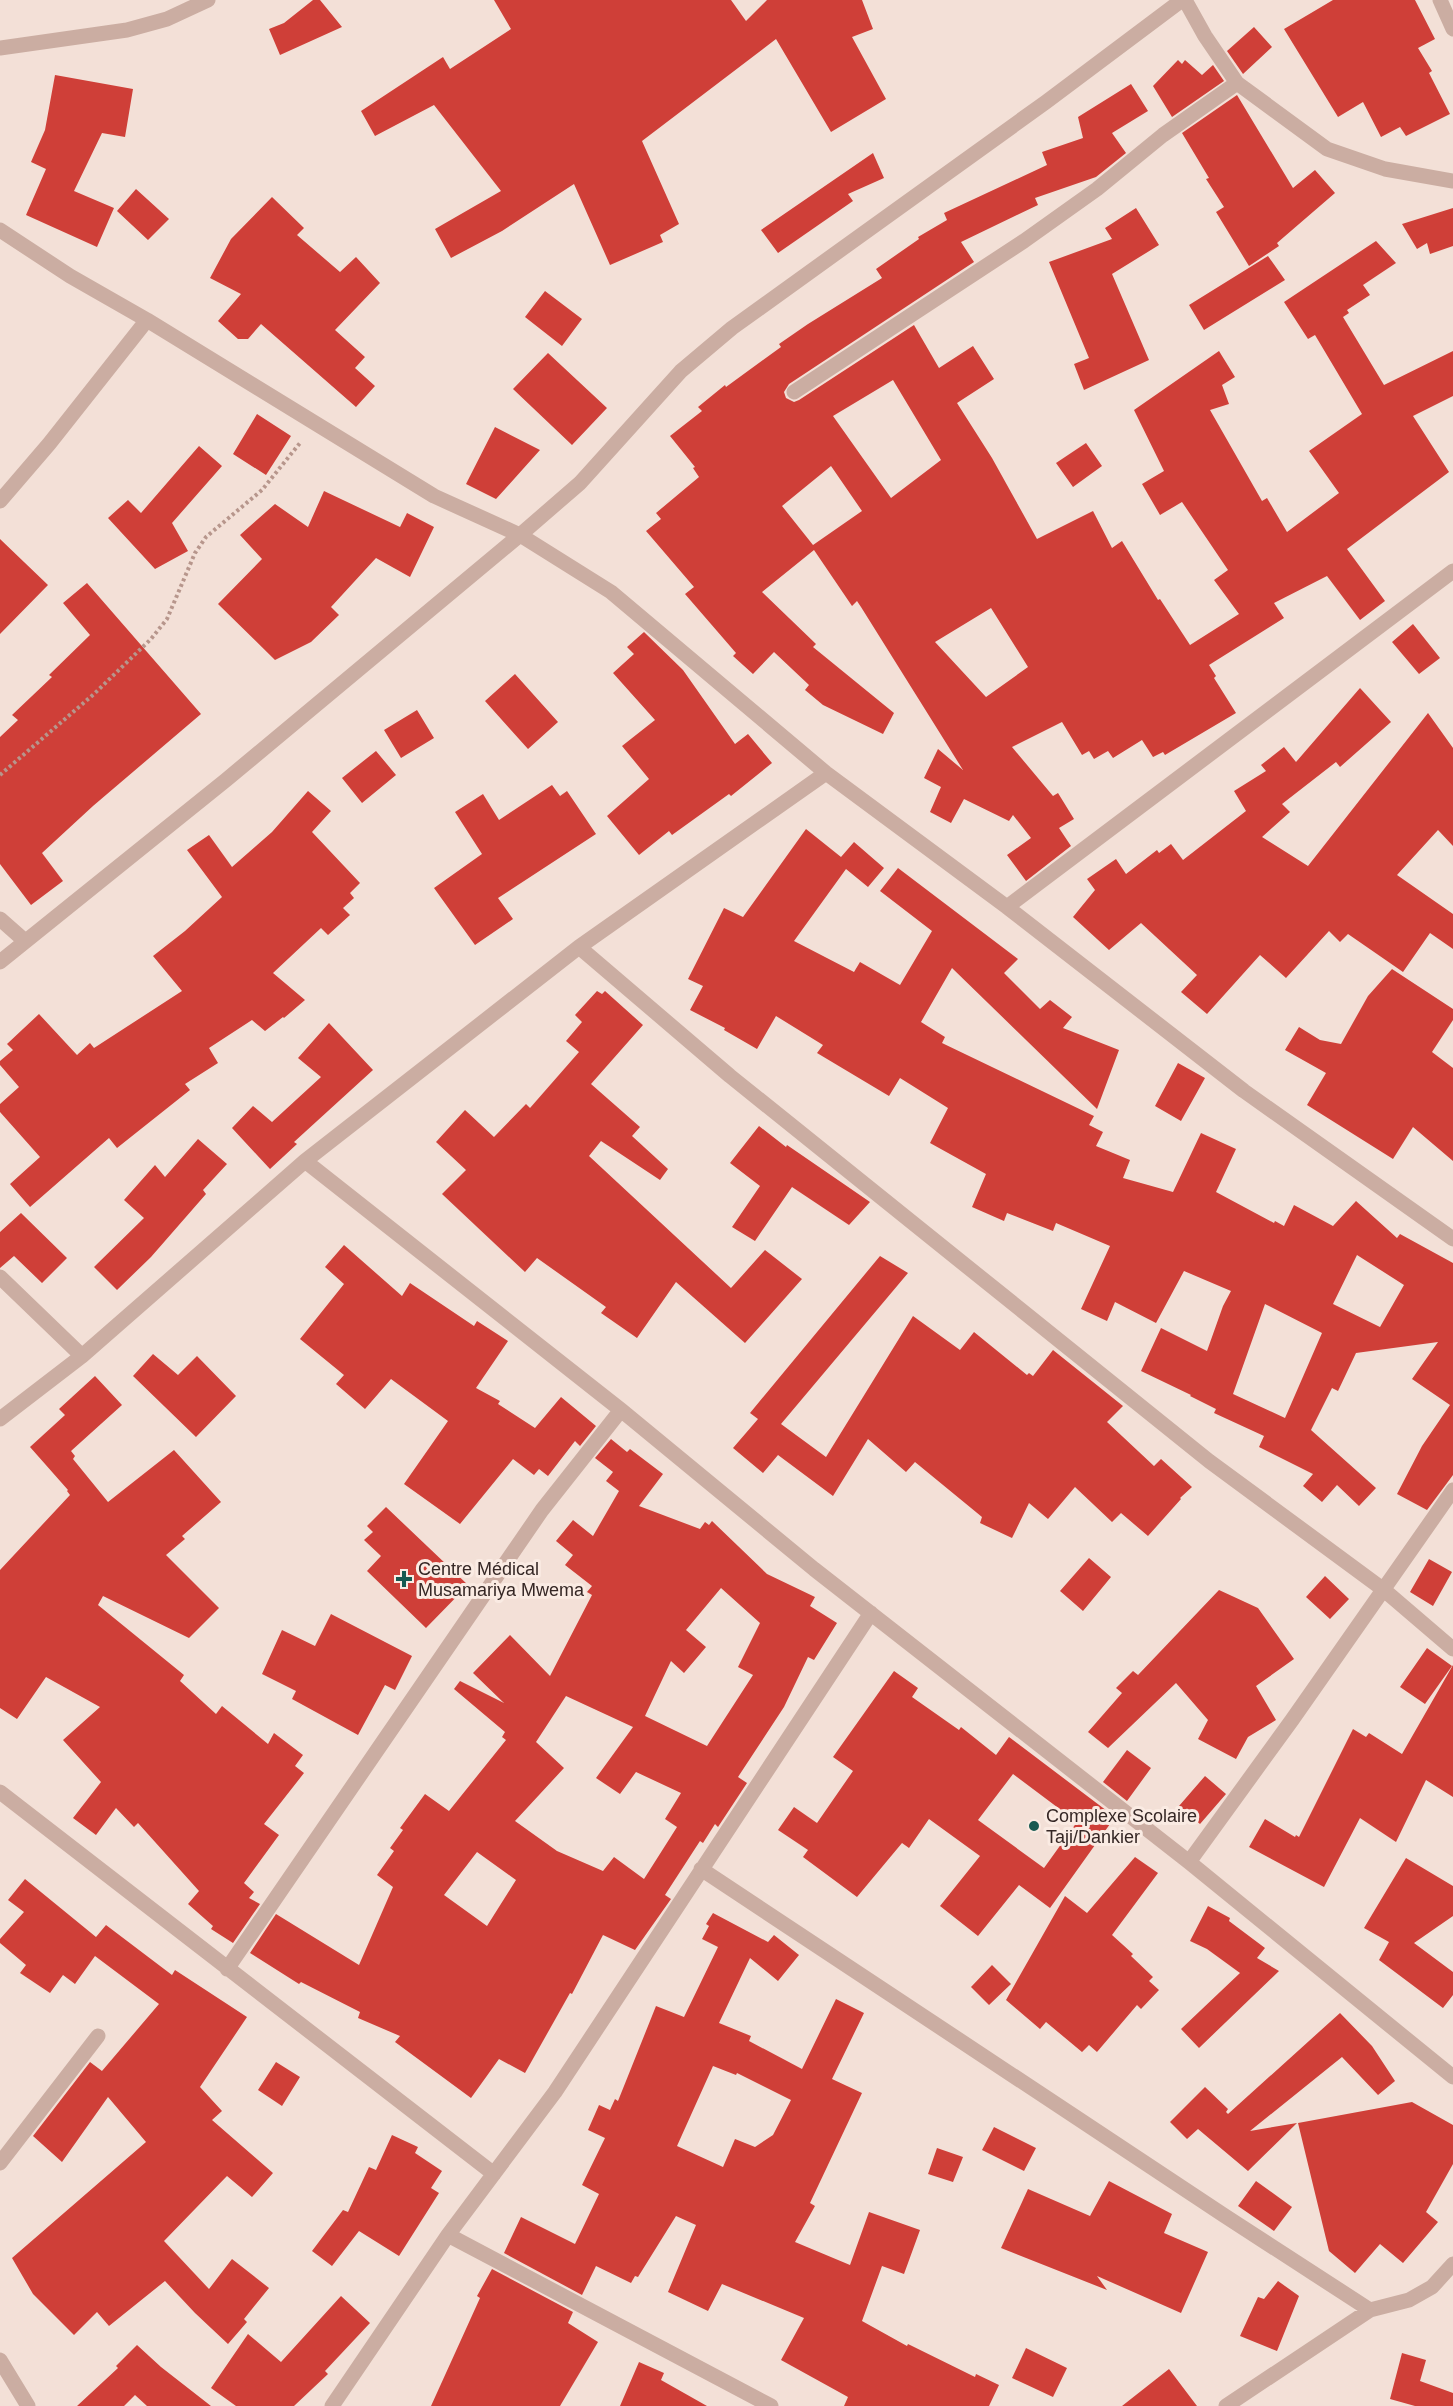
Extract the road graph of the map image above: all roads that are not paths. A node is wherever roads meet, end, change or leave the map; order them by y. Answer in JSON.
{"nodes":[{"id":1,"x":208,"y":0,"type":"edge"},
{"id":2,"x":1183,"y":0,"type":"edge"},
{"id":3,"x":1440,"y":0,"type":"edge"},
{"id":4,"x":1453,"y":29,"type":"edge"},
{"id":5,"x":0,"y":48,"type":"edge"},
{"id":6,"x":1237,"y":83,"type":"junction"},
{"id":7,"x":1453,"y":181,"type":"edge"},
{"id":8,"x":0,"y":230,"type":"edge"},
{"id":9,"x":147,"y":320,"type":"junction"},
{"id":10,"x":794,"y":392,"type":"dead end"},
{"id":11,"x":0,"y":501,"type":"edge"},
{"id":12,"x":520,"y":535,"type":"junction"},
{"id":13,"x":1453,"y":570,"type":"edge"},
{"id":14,"x":826,"y":773,"type":"junction"},
{"id":15,"x":1007,"y":907,"type":"junction"},
{"id":16,"x":0,"y":919,"type":"edge"},
{"id":17,"x":25,"y":941,"type":"junction"},
{"id":18,"x":579,"y":947,"type":"junction"},
{"id":19,"x":0,"y":962,"type":"edge"},
{"id":20,"x":306,"y":1161,"type":"junction"},
{"id":21,"x":1453,"y":1239,"type":"edge"},
{"id":22,"x":0,"y":1277,"type":"edge"},
{"id":23,"x":82,"y":1356,"type":"junction"},
{"id":24,"x":621,"y":1410,"type":"junction"},
{"id":25,"x":0,"y":1419,"type":"edge"},
{"id":26,"x":1453,"y":1490,"type":"edge"},
{"id":27,"x":1384,"y":1590,"type":"junction"},
{"id":28,"x":871,"y":1613,"type":"junction"},
{"id":29,"x":1453,"y":1649,"type":"edge"},
{"id":30,"x":0,"y":1792,"type":"edge"},
{"id":31,"x":1189,"y":1862,"type":"junction"},
{"id":32,"x":702,"y":1869,"type":"junction"},
{"id":33,"x":227,"y":1970,"type":"junction"},
{"id":34,"x":98,"y":2036,"type":"dead end"},
{"id":35,"x":1453,"y":2077,"type":"edge"},
{"id":36,"x":0,"y":2163,"type":"edge"},
{"id":37,"x":494,"y":2174,"type":"junction"},
{"id":38,"x":448,"y":2235,"type":"junction"},
{"id":39,"x":1453,"y":2264,"type":"edge"},
{"id":40,"x":1370,"y":2310,"type":"junction"},
{"id":41,"x":0,"y":2360,"type":"edge"},
{"id":42,"x":28,"y":2406,"type":"edge"},
{"id":43,"x":332,"y":2406,"type":"edge"},
{"id":44,"x":771,"y":2406,"type":"edge"},
{"id":45,"x":1226,"y":2406,"type":"edge"}],
"edges":[{"from":1,"to":5,"type":"street"},
{"from":2,"to":6,"type":"street"},
{"from":2,"to":12,"type":"street"},
{"from":3,"to":4,"type":"street"},
{"from":6,"to":7,"type":"street"},
{"from":6,"to":10,"type":"street"},
{"from":8,"to":9,"type":"street"},
{"from":9,"to":11,"type":"street"},
{"from":9,"to":12,"type":"street"},
{"from":12,"to":14,"type":"street"},
{"from":12,"to":17,"type":"street"},
{"from":13,"to":15,"type":"street"},
{"from":14,"to":15,"type":"street"},
{"from":14,"to":18,"type":"street"},
{"from":15,"to":21,"type":"street"},
{"from":16,"to":17,"type":"street"},
{"from":17,"to":19,"type":"street"},
{"from":18,"to":20,"type":"street"},
{"from":18,"to":27,"type":"street"},
{"from":20,"to":23,"type":"street"},
{"from":20,"to":24,"type":"street"},
{"from":22,"to":23,"type":"street"},
{"from":23,"to":25,"type":"street"},
{"from":24,"to":28,"type":"street"},
{"from":24,"to":33,"type":"street"},
{"from":26,"to":27,"type":"street"},
{"from":27,"to":29,"type":"street"},
{"from":27,"to":31,"type":"street"},
{"from":28,"to":31,"type":"street"},
{"from":28,"to":32,"type":"street"},
{"from":30,"to":33,"type":"street"},
{"from":31,"to":35,"type":"street"},
{"from":32,"to":37,"type":"street"},
{"from":32,"to":40,"type":"street"},
{"from":33,"to":37,"type":"street"},
{"from":34,"to":36,"type":"street"},
{"from":37,"to":38,"type":"street"},
{"from":38,"to":43,"type":"street"},
{"from":38,"to":44,"type":"street"},
{"from":39,"to":40,"type":"street"},
{"from":40,"to":45,"type":"street"},
{"from":41,"to":42,"type":"street"}]}
